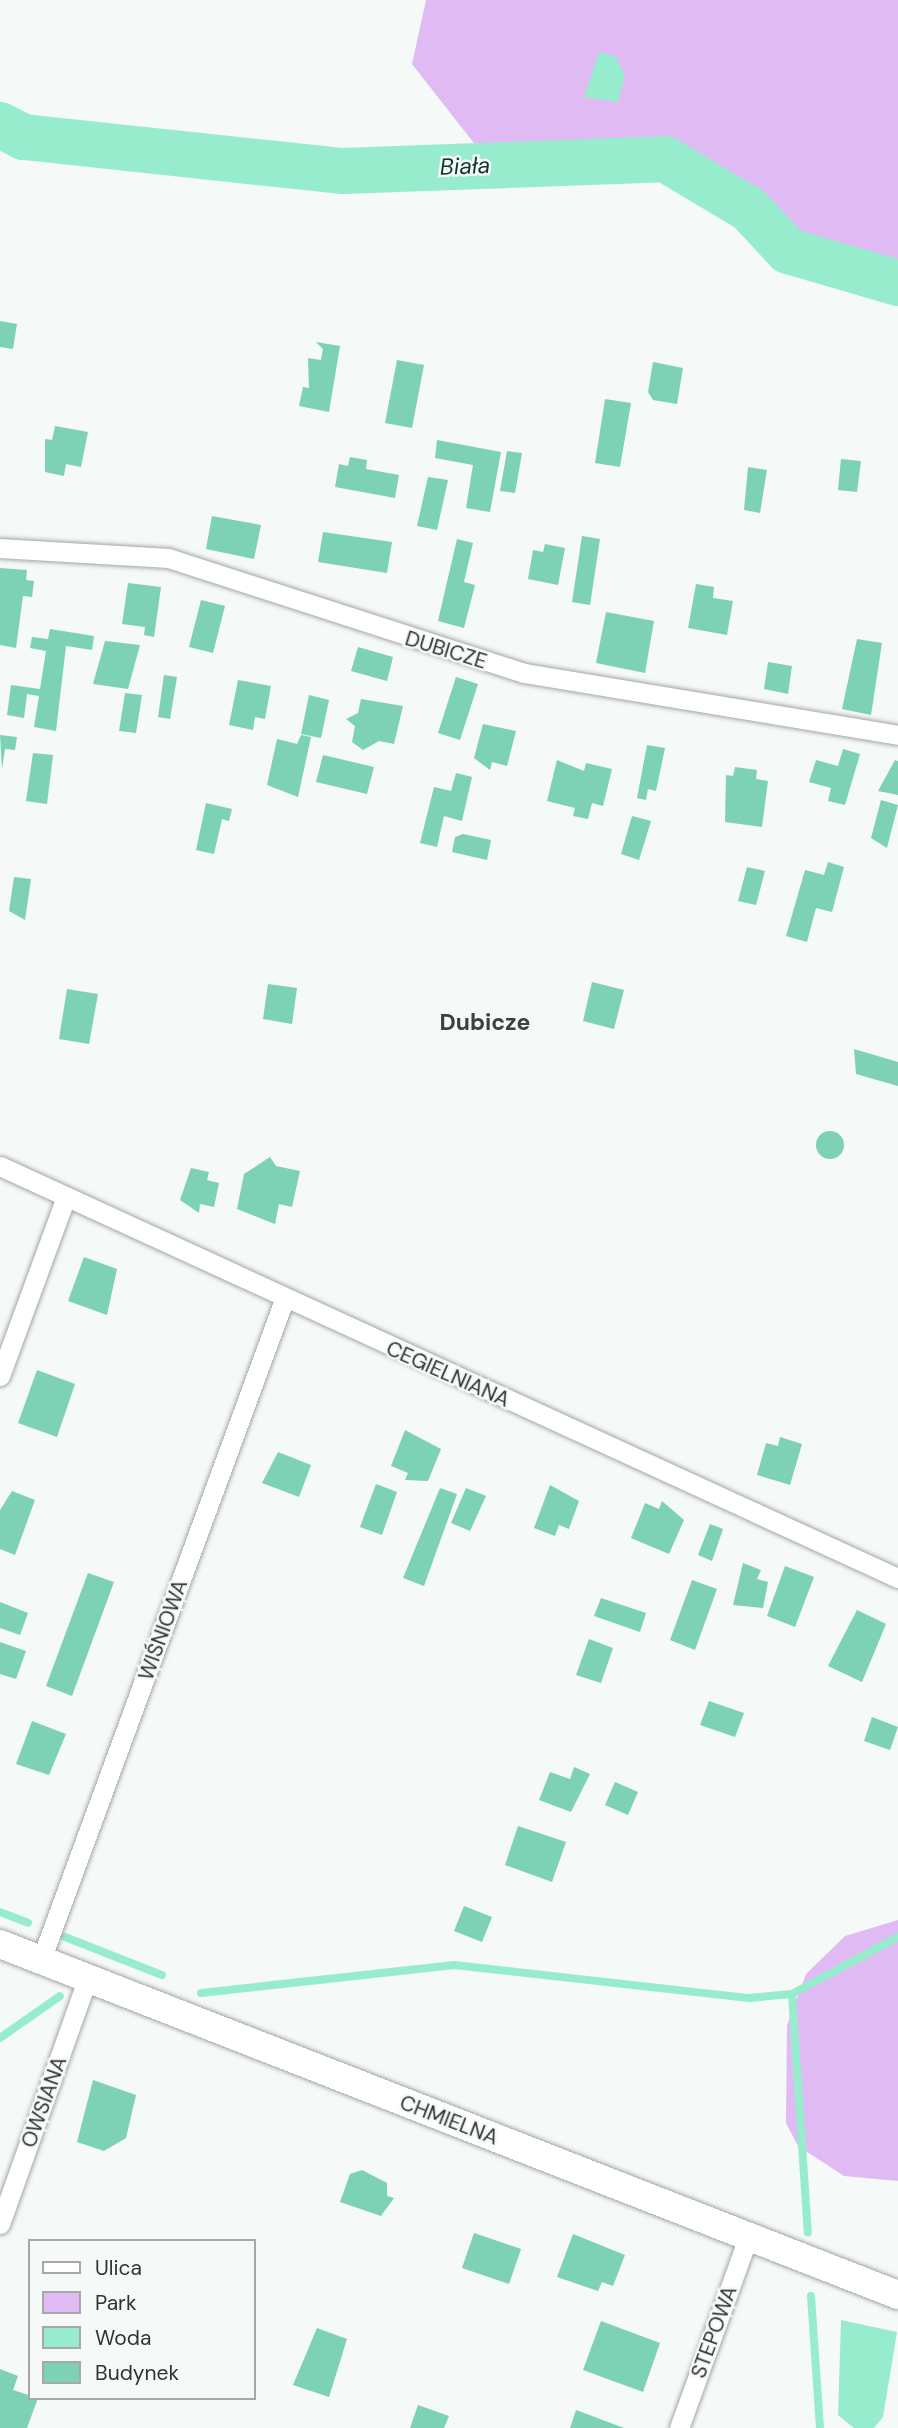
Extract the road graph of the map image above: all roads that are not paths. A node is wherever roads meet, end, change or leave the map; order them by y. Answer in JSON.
{"nodes":[{"id":1,"x":0,"y":548,"type":"edge"},
{"id":2,"x":898,"y":735,"type":"edge"},
{"id":3,"x":0,"y":1166,"type":"edge"},
{"id":4,"x":65,"y":1199,"type":"junction"},
{"id":5,"x":284,"y":1300,"type":"junction"},
{"id":6,"x":0,"y":1376,"type":"edge"},
{"id":7,"x":898,"y":1578,"type":"edge"},
{"id":8,"x":0,"y":1944,"type":"edge"},
{"id":9,"x":41,"y":1960,"type":"junction"},
{"id":10,"x":87,"y":1979,"type":"junction"},
{"id":11,"x":0,"y":2224,"type":"edge"},
{"id":12,"x":748,"y":2237,"type":"junction"},
{"id":13,"x":898,"y":2295,"type":"edge"},
{"id":14,"x":679,"y":2428,"type":"edge"}],
"edges":[{"from":1,"to":2,"type":"street","name":"DUBICZE"},
{"from":3,"to":4,"type":"street","name":"CEGIELNIANA"},
{"from":4,"to":5,"type":"street","name":"CEGIELNIANA"},
{"from":4,"to":6,"type":"street"},
{"from":5,"to":7,"type":"street","name":"CEGIELNIANA"},
{"from":5,"to":9,"type":"street","name":"WIŚNIOWA"},
{"from":8,"to":9,"type":"street","name":"CHMIELNA"},
{"from":9,"to":10,"type":"street","name":"CHMIELNA"},
{"from":10,"to":11,"type":"street","name":"OWSIANA"},
{"from":10,"to":12,"type":"street","name":"CHMIELNA"},
{"from":12,"to":13,"type":"street","name":"CHMIELNA"},
{"from":12,"to":14,"type":"street","name":"STEPOWA"}]}
